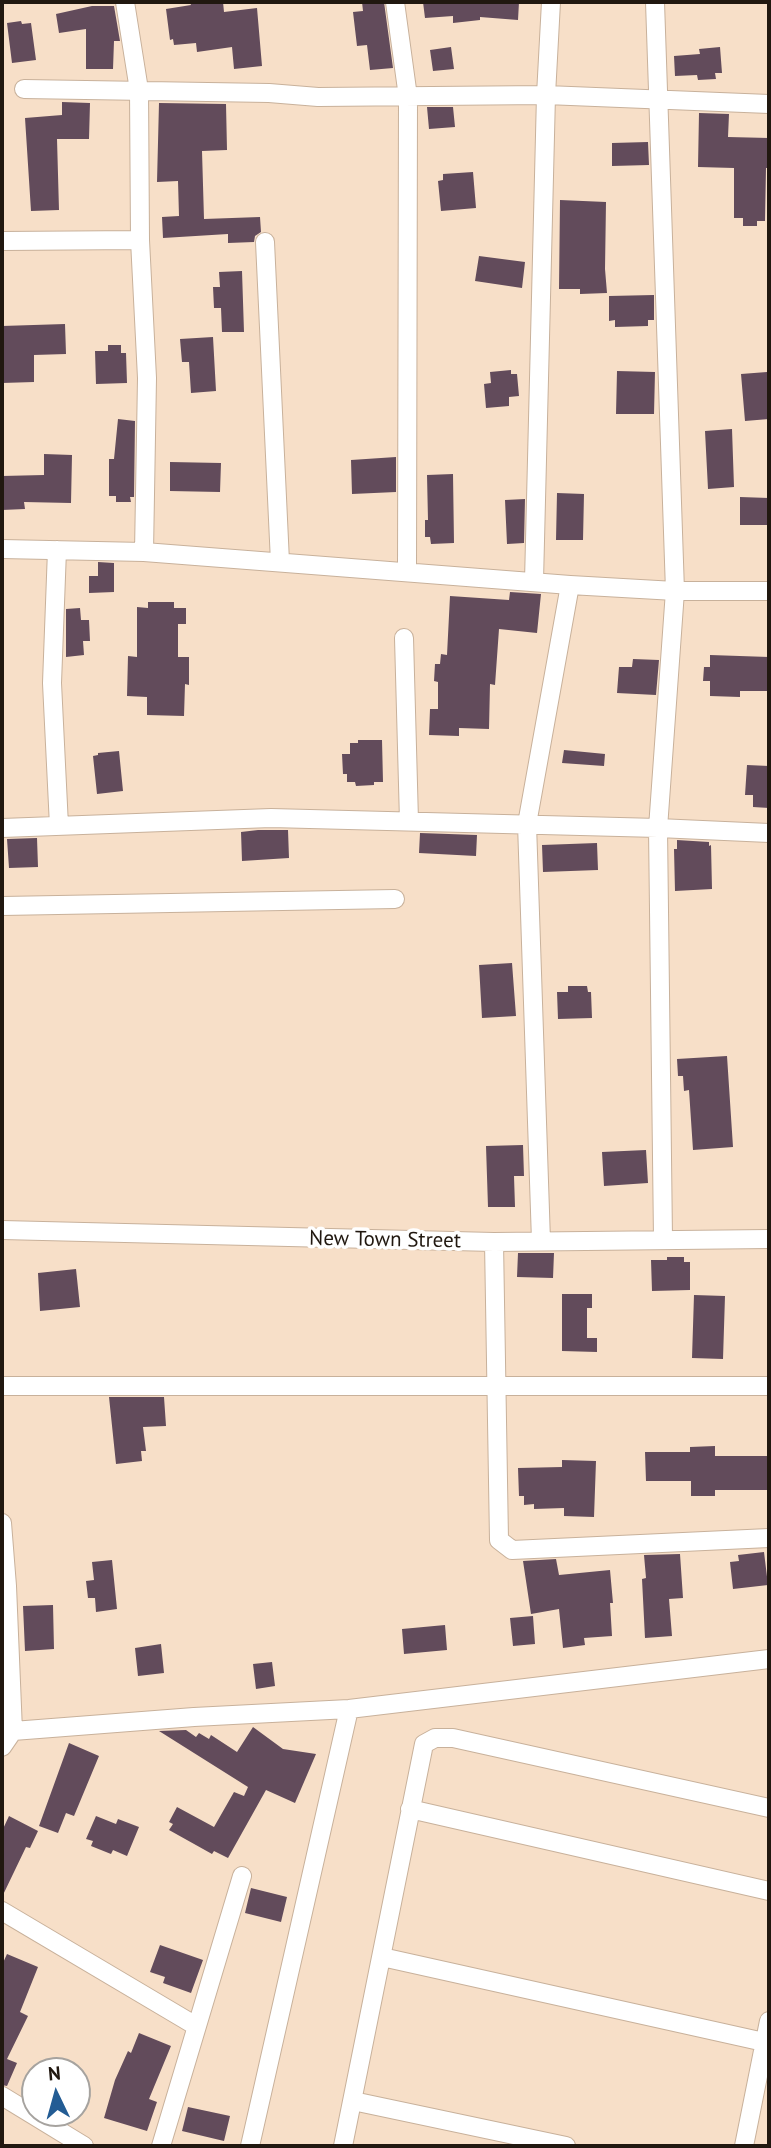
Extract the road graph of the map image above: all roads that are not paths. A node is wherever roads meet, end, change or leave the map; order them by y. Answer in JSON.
{"nodes":[{"id":1,"x":125,"y":2,"type":"edge"},
{"id":2,"x":395,"y":2,"type":"edge"},
{"id":3,"x":551,"y":2,"type":"edge"},
{"id":4,"x":655,"y":2,"type":"edge"},
{"id":5,"x":24,"y":89,"type":"dead end"},
{"id":6,"x":139,"y":90,"type":"junction"},
{"id":7,"x":546,"y":95,"type":"junction"},
{"id":8,"x":408,"y":97,"type":"junction"},
{"id":9,"x":657,"y":100,"type":"junction"},
{"id":10,"x":769,"y":104,"type":"edge"},
{"id":11,"x":140,"y":240,"type":"junction"},
{"id":12,"x":2,"y":241,"type":"edge"},
{"id":13,"x":265,"y":242,"type":"dead end"},
{"id":14,"x":2,"y":549,"type":"edge"},
{"id":15,"x":57,"y":550,"type":"junction"},
{"id":16,"x":144,"y":552,"type":"junction"},
{"id":17,"x":280,"y":562,"type":"junction"},
{"id":18,"x":407,"y":572,"type":"junction"},
{"id":19,"x":534,"y":581,"type":"junction"},
{"id":20,"x":570,"y":585,"type":"junction"},
{"id":21,"x":675,"y":591,"type":"junction"},
{"id":22,"x":769,"y":591,"type":"edge"},
{"id":23,"x":404,"y":638,"type":"dead end"},
{"id":24,"x":409,"y":821,"type":"junction"},
{"id":25,"x":527,"y":824,"type":"junction"},
{"id":26,"x":59,"y":826,"type":"junction"},
{"id":27,"x":2,"y":828,"type":"edge"},
{"id":28,"x":658,"y":828,"type":"junction"},
{"id":29,"x":769,"y":833,"type":"edge"},
{"id":30,"x":395,"y":899,"type":"dead end"},
{"id":31,"x":2,"y":906,"type":"edge"},
{"id":32,"x":2,"y":1230,"type":"edge"},
{"id":33,"x":663,"y":1239,"type":"junction"},
{"id":34,"x":769,"y":1239,"type":"edge"},
{"id":35,"x":541,"y":1241,"type":"junction"},
{"id":36,"x":494,"y":1242,"type":"junction"},
{"id":37,"x":2,"y":1386,"type":"edge"},
{"id":38,"x":497,"y":1386,"type":"junction"},
{"id":39,"x":769,"y":1387,"type":"edge"},
{"id":40,"x":2,"y":1523,"type":"edge"},
{"id":41,"x":769,"y":1538,"type":"edge"},
{"id":42,"x":4,"y":1586,"type":"edge"},
{"id":43,"x":769,"y":1659,"type":"edge"},
{"id":44,"x":349,"y":1709,"type":"junction"},
{"id":45,"x":13,"y":1731,"type":"junction"},
{"id":46,"x":2,"y":1747,"type":"edge"},
{"id":47,"x":769,"y":1808,"type":"edge"},
{"id":48,"x":410,"y":1809,"type":"junction"},
{"id":49,"x":242,"y":1876,"type":"dead end"},
{"id":50,"x":769,"y":1891,"type":"edge"},
{"id":51,"x":2,"y":1911,"type":"edge"},
{"id":52,"x":382,"y":1957,"type":"junction"},
{"id":53,"x":769,"y":2021,"type":"edge"},
{"id":54,"x":196,"y":2026,"type":"junction"},
{"id":55,"x":764,"y":2042,"type":"junction"},
{"id":56,"x":2,"y":2096,"type":"edge"},
{"id":57,"x":353,"y":2101,"type":"junction"},
{"id":58,"x":84,"y":2146,"type":"edge"},
{"id":59,"x":161,"y":2146,"type":"edge"},
{"id":60,"x":250,"y":2146,"type":"edge"},
{"id":61,"x":343,"y":2146,"type":"edge"},
{"id":62,"x":566,"y":2146,"type":"edge"},
{"id":63,"x":744,"y":2146,"type":"edge"}],
"edges":[{"from":1,"to":6,"type":"street"},
{"from":2,"to":8,"type":"street"},
{"from":3,"to":7,"type":"street"},
{"from":4,"to":9,"type":"street"},
{"from":5,"to":6,"type":"street"},
{"from":6,"to":8,"type":"street"},
{"from":6,"to":11,"type":"street"},
{"from":7,"to":8,"type":"street"},
{"from":7,"to":9,"type":"street"},
{"from":7,"to":19,"type":"street"},
{"from":8,"to":18,"type":"street"},
{"from":9,"to":10,"type":"street"},
{"from":9,"to":21,"type":"street"},
{"from":11,"to":12,"type":"street"},
{"from":11,"to":16,"type":"street"},
{"from":13,"to":17,"type":"street"},
{"from":14,"to":15,"type":"street"},
{"from":15,"to":16,"type":"street"},
{"from":15,"to":26,"type":"street"},
{"from":16,"to":17,"type":"street"},
{"from":17,"to":18,"type":"street"},
{"from":18,"to":19,"type":"street"},
{"from":19,"to":20,"type":"street"},
{"from":20,"to":21,"type":"street"},
{"from":20,"to":25,"type":"street"},
{"from":21,"to":22,"type":"street"},
{"from":21,"to":28,"type":"street"},
{"from":23,"to":24,"type":"street"},
{"from":24,"to":25,"type":"street"},
{"from":24,"to":26,"type":"street"},
{"from":25,"to":28,"type":"street"},
{"from":25,"to":35,"type":"street"},
{"from":26,"to":27,"type":"street"},
{"from":28,"to":29,"type":"street"},
{"from":28,"to":33,"type":"street"},
{"from":30,"to":31,"type":"street"},
{"from":32,"to":36,"type":"street","name":"New Town Street"},
{"from":33,"to":34,"type":"street","name":"New Town Street"},
{"from":33,"to":35,"type":"street","name":"New Town Street"},
{"from":35,"to":36,"type":"street","name":"New Town Street"},
{"from":36,"to":38,"type":"street"},
{"from":37,"to":38,"type":"street"},
{"from":38,"to":39,"type":"street"},
{"from":38,"to":41,"type":"street"},
{"from":40,"to":42,"type":"street"},
{"from":42,"to":45,"type":"street"},
{"from":43,"to":44,"type":"street"},
{"from":44,"to":45,"type":"street"},
{"from":44,"to":60,"type":"street"},
{"from":45,"to":46,"type":"street"},
{"from":47,"to":48,"type":"street"},
{"from":48,"to":50,"type":"street"},
{"from":48,"to":52,"type":"street"},
{"from":49,"to":54,"type":"street"},
{"from":51,"to":54,"type":"street"},
{"from":52,"to":55,"type":"street"},
{"from":52,"to":57,"type":"street"},
{"from":53,"to":55,"type":"street"},
{"from":54,"to":59,"type":"street"},
{"from":55,"to":63,"type":"street"},
{"from":56,"to":58,"type":"street"},
{"from":57,"to":61,"type":"street"},
{"from":57,"to":62,"type":"street"}]}
